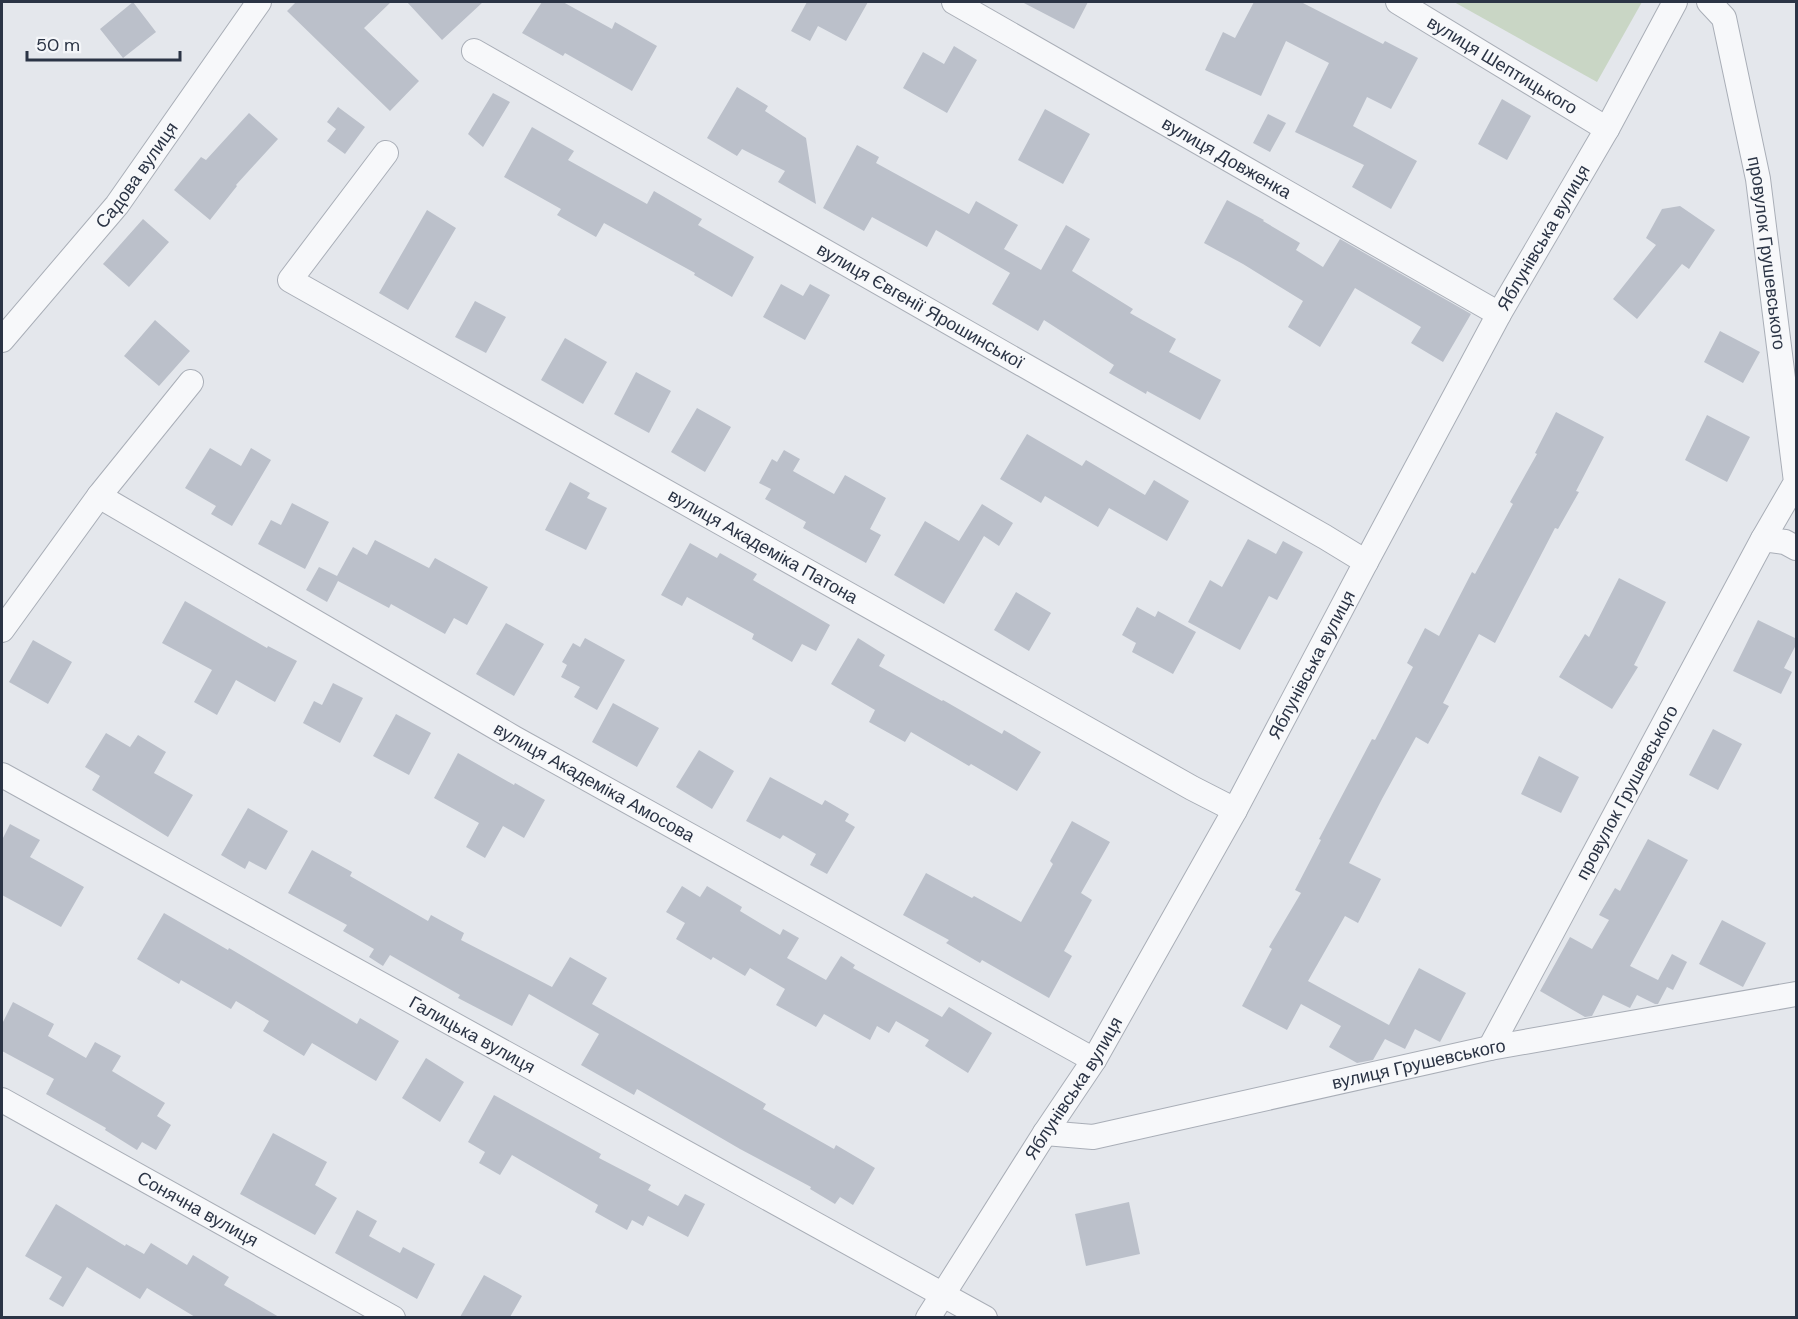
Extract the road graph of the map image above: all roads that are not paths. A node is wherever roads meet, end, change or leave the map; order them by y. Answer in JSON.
{"nodes":[{"id":1,"x":259,"y":2,"type":"edge"},
{"id":2,"x":954,"y":2,"type":"edge"},
{"id":3,"x":1398,"y":2,"type":"edge"},
{"id":4,"x":1675,"y":2,"type":"edge"},
{"id":5,"x":1708,"y":2,"type":"edge"},
{"id":6,"x":474,"y":51,"type":"dead end"},
{"id":7,"x":1607,"y":129,"type":"junction"},
{"id":8,"x":386,"y":153,"type":"dead end"},
{"id":9,"x":1499,"y":315,"type":"junction"},
{"id":10,"x":2,"y":340,"type":"edge"},
{"id":11,"x":191,"y":382,"type":"dead end"},
{"id":12,"x":99,"y":496,"type":"junction"},
{"id":13,"x":1763,"y":539,"type":"junction"},
{"id":14,"x":1797,"y":548,"type":"edge"},
{"id":15,"x":1366,"y":562,"type":"junction"},
{"id":16,"x":2,"y":630,"type":"edge"},
{"id":17,"x":2,"y":775,"type":"edge"},
{"id":18,"x":1235,"y":810,"type":"junction"},
{"id":19,"x":1797,"y":994,"type":"edge"},
{"id":20,"x":1490,"y":1047,"type":"junction"},
{"id":21,"x":1094,"y":1059,"type":"junction"},
{"id":22,"x":2,"y":1100,"type":"edge"},
{"id":23,"x":1045,"y":1133,"type":"junction"},
{"id":24,"x":943,"y":1295,"type":"junction"},
{"id":25,"x":393,"y":1317,"type":"edge"},
{"id":26,"x":928,"y":1317,"type":"edge"},
{"id":27,"x":985,"y":1317,"type":"edge"}],
"edges":[{"from":1,"to":10,"type":"street","name":"Садова вулиця"},
{"from":2,"to":9,"type":"street","name":"вулиця Довженка"},
{"from":3,"to":7,"type":"street","name":"вулиця Шептицького"},
{"from":4,"to":7,"type":"street","name":"Яблунівська вулиця"},
{"from":5,"to":13,"type":"street","name":"провулок Грушевського"},
{"from":6,"to":15,"type":"street","name":"вулиця Євгенії Ярошинської"},
{"from":7,"to":9,"type":"street","name":"Яблунівська вулиця"},
{"from":8,"to":18,"type":"street","name":"вулиця Академіка Патона"},
{"from":9,"to":15,"type":"street","name":"Яблунівська вулиця"},
{"from":11,"to":12,"type":"street"},
{"from":12,"to":16,"type":"street"},
{"from":12,"to":21,"type":"street","name":"вулиця Академіка Амосова"},
{"from":13,"to":14,"type":"street"},
{"from":13,"to":20,"type":"street","name":"провулок Грушевського"},
{"from":15,"to":18,"type":"street","name":"Яблунівська вулиця"},
{"from":17,"to":24,"type":"street","name":"Галицька вулиця"},
{"from":18,"to":21,"type":"street","name":"Яблунівська вулиця"},
{"from":19,"to":20,"type":"street","name":"вулиця Грушевського"},
{"from":20,"to":23,"type":"street","name":"вулиця Грушевського"},
{"from":21,"to":23,"type":"street","name":"Яблунівська вулиця"},
{"from":22,"to":25,"type":"street","name":"Сонячна вулиця"},
{"from":23,"to":24,"type":"street","name":"Яблунівська вулиця"},
{"from":24,"to":26,"type":"street","name":"Яблунівська вулиця"},
{"from":24,"to":27,"type":"street","name":"Галицька вулиця"}]}
